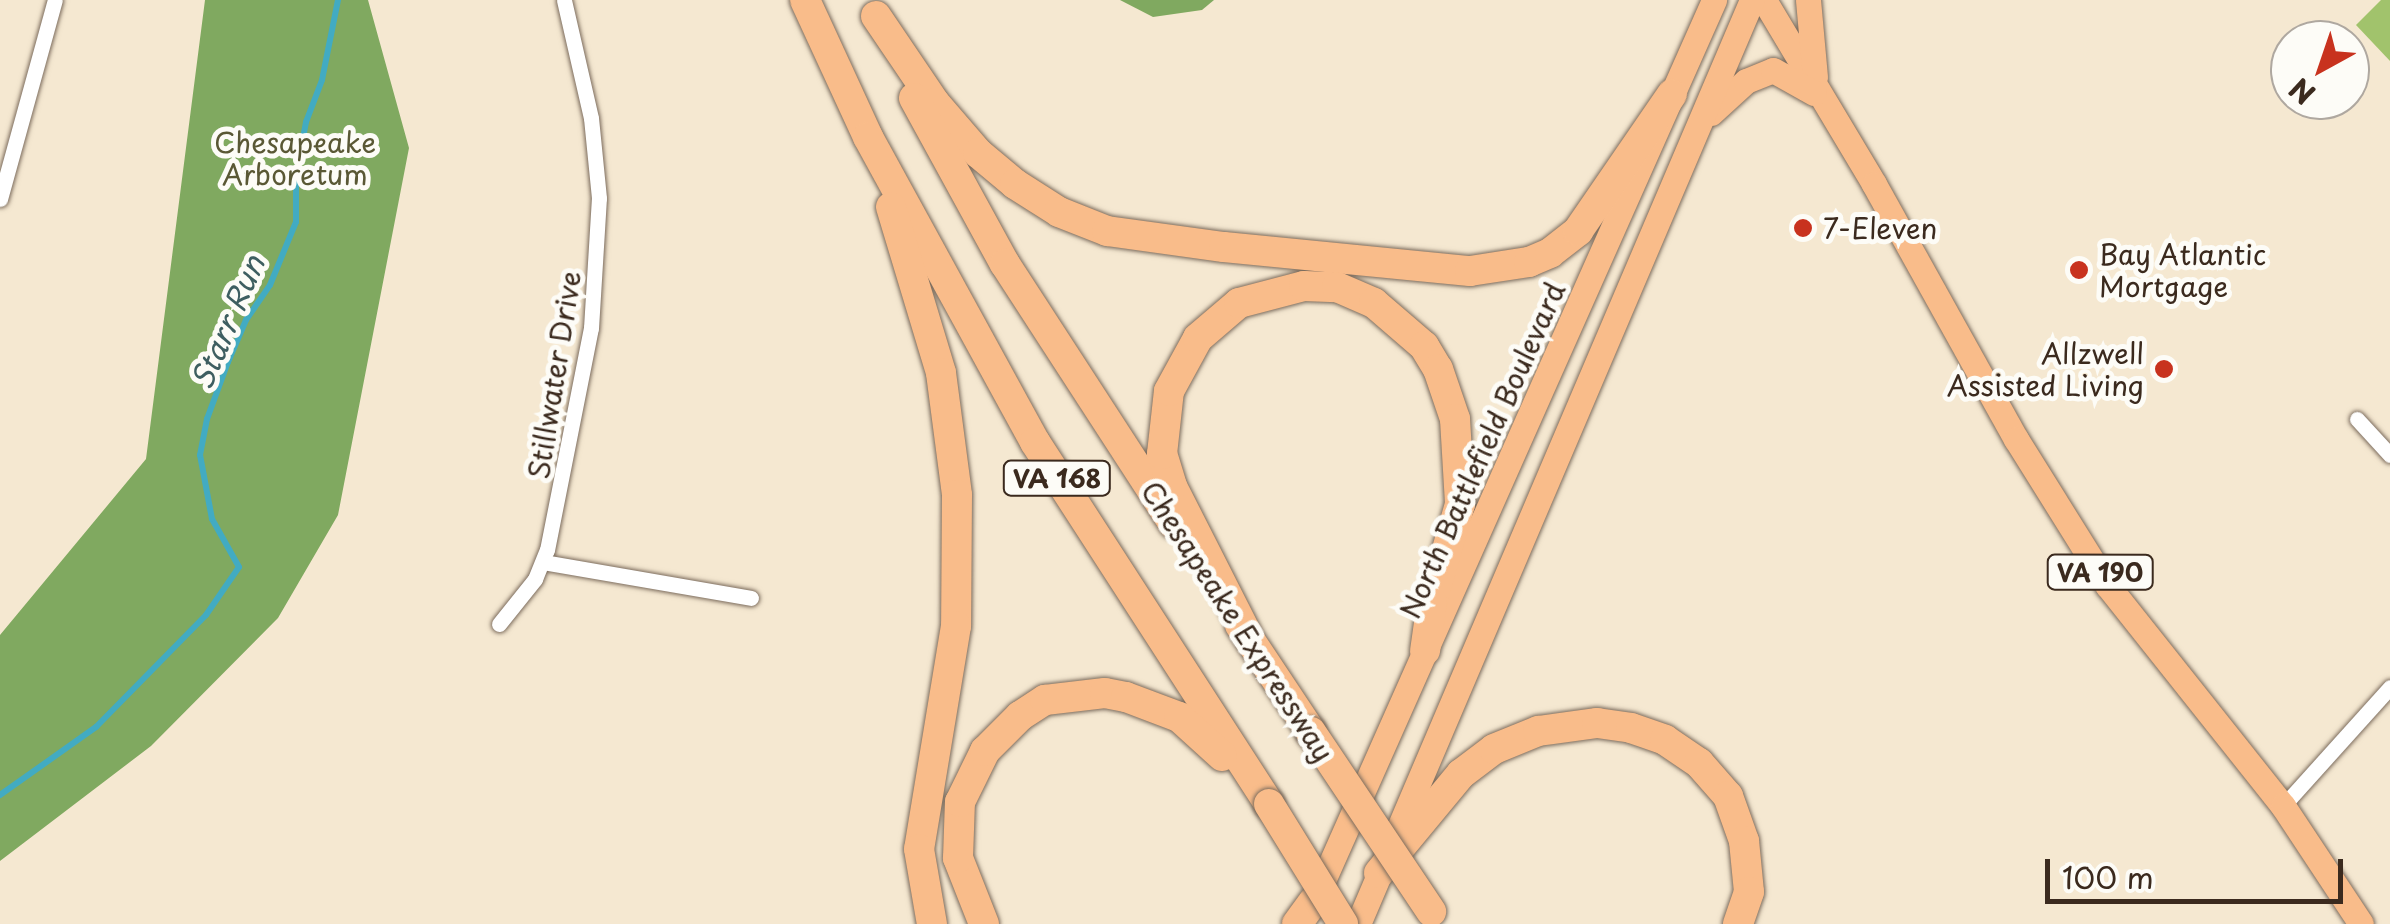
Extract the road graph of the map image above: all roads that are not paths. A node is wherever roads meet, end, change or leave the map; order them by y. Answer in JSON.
{"nodes":[{"id":1,"x":55,"y":0,"type":"edge"},
{"id":2,"x":564,"y":0,"type":"edge"},
{"id":3,"x":805,"y":0,"type":"edge"},
{"id":4,"x":1714,"y":0,"type":"edge"},
{"id":5,"x":1752,"y":0,"type":"edge"},
{"id":6,"x":1764,"y":0,"type":"edge"},
{"id":7,"x":1808,"y":0,"type":"edge"},
{"id":8,"x":873,"y":8,"type":"edge"},
{"id":9,"x":1672,"y":94,"type":"junction"},
{"id":10,"x":1821,"y":96,"type":"junction"},
{"id":11,"x":1700,"y":123,"type":"junction"},
{"id":12,"x":868,"y":137,"type":"junction"},
{"id":13,"x":0,"y":199,"type":"edge"},
{"id":14,"x":2358,"y":419,"type":"dead end"},
{"id":15,"x":2390,"y":455,"type":"edge"},
{"id":16,"x":542,"y":562,"type":"junction"},
{"id":17,"x":751,"y":598,"type":"dead end"},
{"id":18,"x":499,"y":624,"type":"dead end"},
{"id":19,"x":1251,"y":642,"type":"junction"},
{"id":20,"x":1426,"y":651,"type":"junction"},
{"id":21,"x":2390,"y":687,"type":"edge"},
{"id":22,"x":1268,"y":804,"type":"junction"},
{"id":23,"x":2284,"y":806,"type":"junction"},
{"id":24,"x":1379,"y":873,"type":"junction"},
{"id":25,"x":1305,"y":917,"type":"edge"},
{"id":26,"x":1437,"y":919,"type":"edge"},
{"id":27,"x":932,"y":924,"type":"edge"},
{"id":28,"x":984,"y":924,"type":"edge"},
{"id":29,"x":1343,"y":924,"type":"edge"},
{"id":30,"x":1358,"y":924,"type":"edge"},
{"id":31,"x":1738,"y":924,"type":"edge"},
{"id":32,"x":2361,"y":924,"type":"edge"}],
"edges":[{"from":1,"to":13,"type":"street"},
{"from":2,"to":16,"type":"street","name":"Stillwater Drive"},
{"from":3,"to":12,"type":"highway","number":"VA 168"},
{"from":4,"to":9,"type":"main road","name":"North Battlefield Boulevard"},
{"from":5,"to":11,"type":"main road"},
{"from":6,"to":10,"type":"main road","number":"VA 190"},
{"from":7,"to":10,"type":"main road"},
{"from":8,"to":9,"type":"highway"},
{"from":8,"to":19,"type":"highway","name":"Chesapeake Expressway","number":"VA 168"},
{"from":9,"to":20,"type":"main road","name":"North Battlefield Boulevard"},
{"from":10,"to":11,"type":"main road"},
{"from":10,"to":23,"type":"main road","number":"VA 190"},
{"from":11,"to":24,"type":"main road"},
{"from":12,"to":22,"type":"highway","number":"VA 168"},
{"from":12,"to":27,"type":"highway"},
{"from":14,"to":15,"type":"street"},
{"from":16,"to":17,"type":"street"},
{"from":16,"to":18,"type":"street","name":"Stillwater Drive"},
{"from":19,"to":20,"type":"highway"},
{"from":19,"to":26,"type":"highway","name":"Chesapeake Expressway","number":"VA 168","bridge":true},
{"from":20,"to":25,"type":"main road","name":"North Battlefield Boulevard"},
{"from":21,"to":23,"type":"street"},
{"from":22,"to":28,"type":"highway"},
{"from":22,"to":29,"type":"highway","number":"VA 168","bridge":true},
{"from":23,"to":32,"type":"main road","number":"VA 190"},
{"from":24,"to":30,"type":"main road"},
{"from":24,"to":31,"type":"highway"}]}
